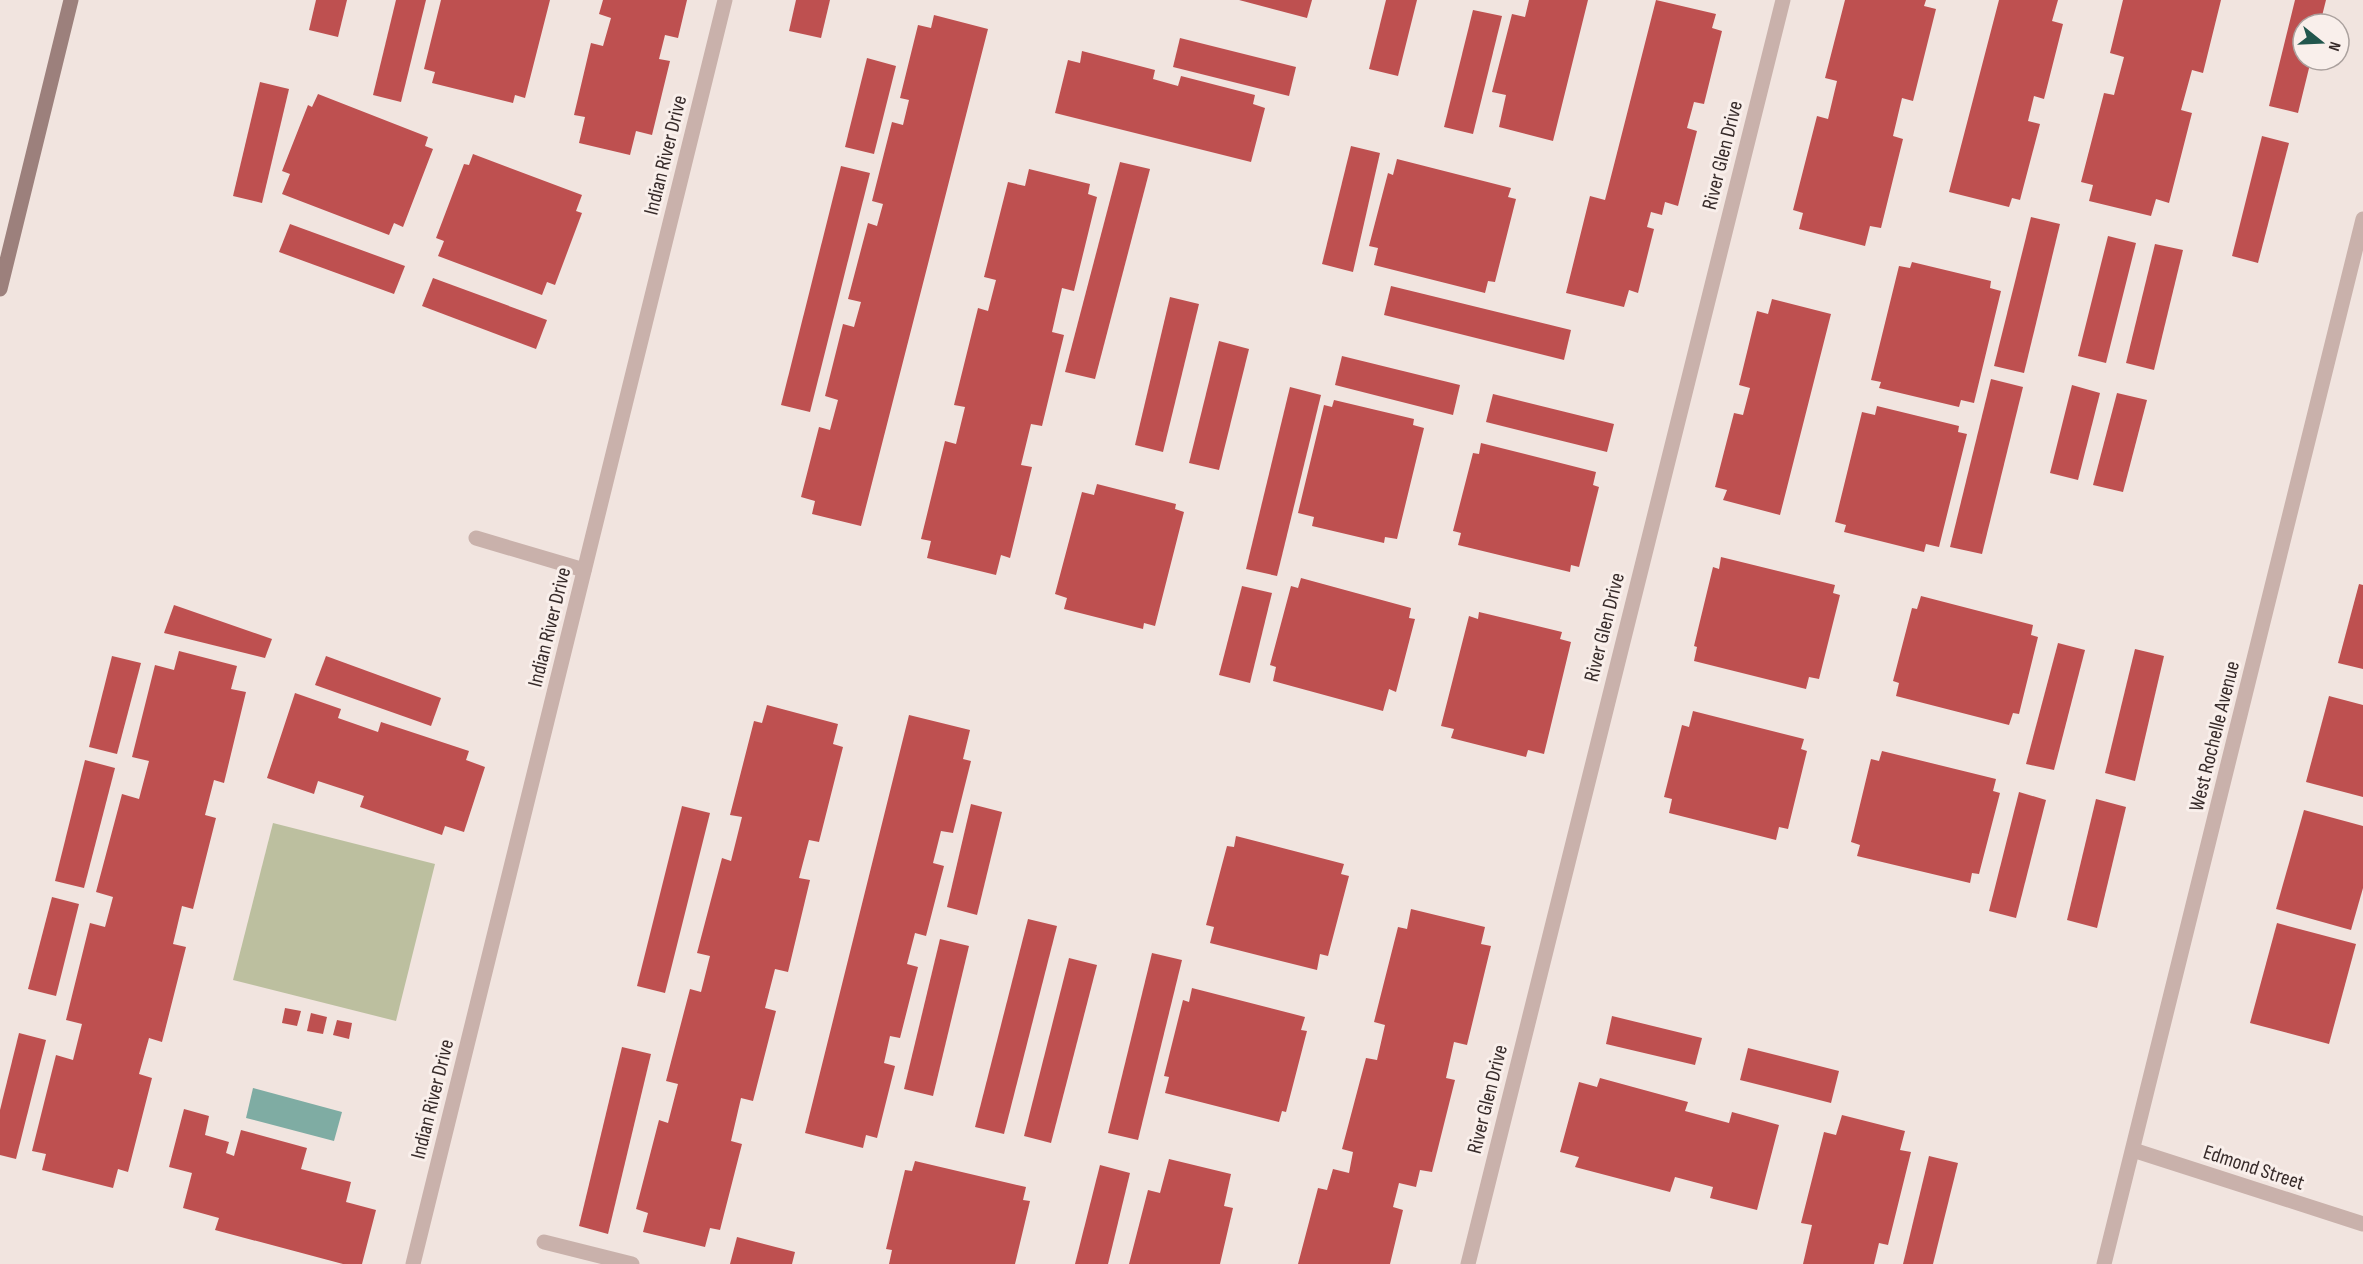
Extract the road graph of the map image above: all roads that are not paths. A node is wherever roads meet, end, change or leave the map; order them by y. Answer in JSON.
{"nodes":[{"id":1,"x":70,"y":0,"type":"edge"},
{"id":2,"x":725,"y":0,"type":"edge"},
{"id":3,"x":1782,"y":0,"type":"edge"},
{"id":4,"x":2363,"y":219,"type":"edge"},
{"id":5,"x":0,"y":289,"type":"edge"},
{"id":6,"x":476,"y":538,"type":"dead end"},
{"id":7,"x":584,"y":570,"type":"junction"},
{"id":8,"x":2133,"y":1150,"type":"junction"},
{"id":9,"x":2363,"y":1224,"type":"edge"},
{"id":10,"x":544,"y":1242,"type":"dead end"},
{"id":11,"x":413,"y":1264,"type":"edge"},
{"id":12,"x":632,"y":1264,"type":"edge"},
{"id":13,"x":1468,"y":1264,"type":"edge"},
{"id":14,"x":2104,"y":1264,"type":"edge"}],
"edges":[{"from":1,"to":5,"type":"main road"},
{"from":2,"to":7,"type":"street","name":"Indian River Drive"},
{"from":3,"to":13,"type":"street","name":"River Glen Drive"},
{"from":4,"to":8,"type":"street","name":"West Rochelle Avenue"},
{"from":6,"to":7,"type":"street"},
{"from":7,"to":11,"type":"street","name":"Indian River Drive"},
{"from":8,"to":9,"type":"street","name":"Edmond Street"},
{"from":8,"to":14,"type":"street","name":"West Rochelle Avenue"},
{"from":10,"to":12,"type":"street"}]}
